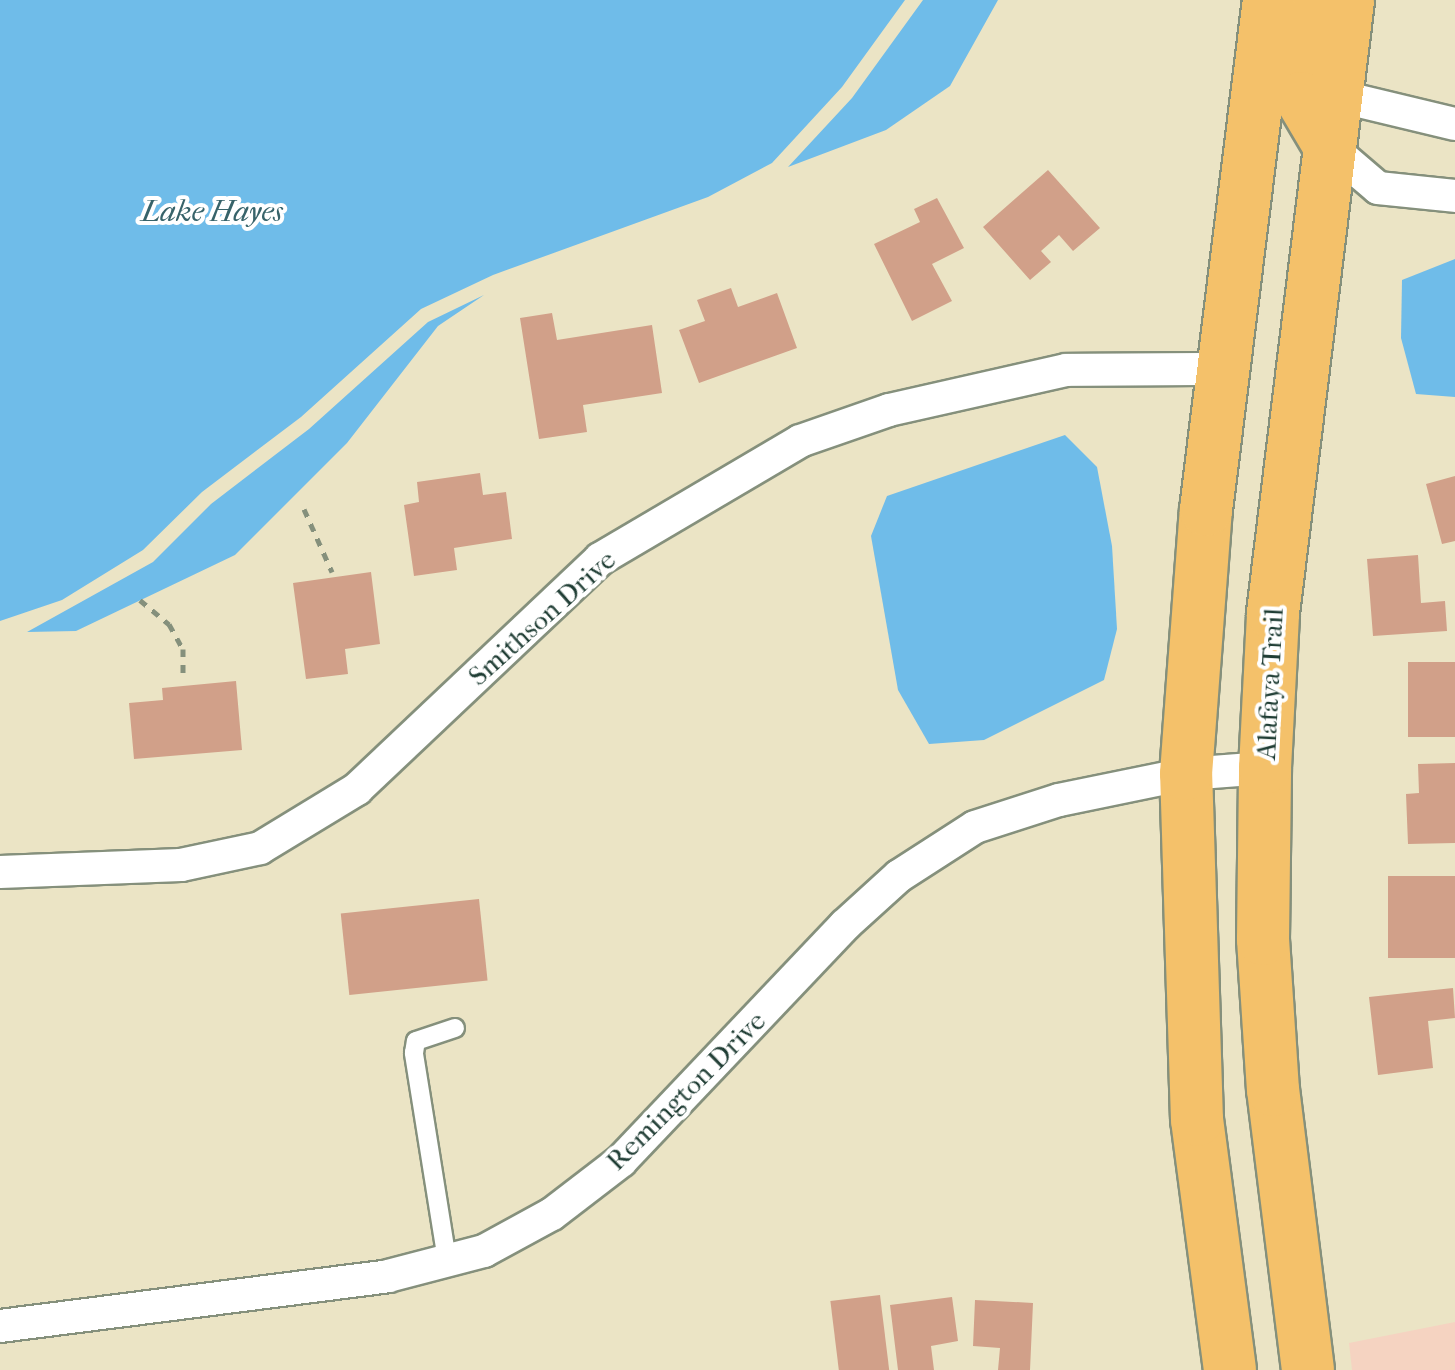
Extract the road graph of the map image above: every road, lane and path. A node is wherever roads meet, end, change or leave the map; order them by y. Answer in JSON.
{"nodes":[{"id":1,"x":1269,"y":0,"type":"edge"},
{"id":2,"x":1307,"y":0,"type":"edge"},
{"id":3,"x":1348,"y":0,"type":"edge"},
{"id":4,"x":1338,"y":96,"type":"junction"},
{"id":5,"x":1455,"y":124,"type":"edge"},
{"id":6,"x":1330,"y":148,"type":"junction"},
{"id":7,"x":1455,"y":196,"type":"edge"},
{"id":8,"x":1224,"y":368,"type":"junction"},
{"id":9,"x":304,"y":509,"type":"dead end"},
{"id":10,"x":332,"y":572,"type":"dead end"},
{"id":11,"x":140,"y":600,"type":"dead end"},
{"id":12,"x":182,"y":680,"type":"dead end"},
{"id":13,"x":1265,"y":768,"type":"junction"},
{"id":14,"x":1186,"y":774,"type":"junction"},
{"id":15,"x":3,"y":875,"type":"edge"},
{"id":16,"x":455,"y":1028,"type":"dead end"},
{"id":17,"x":446,"y":1260,"type":"junction"},
{"id":18,"x":0,"y":1326,"type":"edge"},
{"id":19,"x":1230,"y":1370,"type":"edge"},
{"id":20,"x":1308,"y":1370,"type":"edge"}],
"edges":[{"from":1,"to":8,"type":"main road"},
{"from":2,"to":6,"type":"main road"},
{"from":3,"to":4,"type":"main road","name":"Alafaya Trail"},
{"from":4,"to":5,"type":"street"},
{"from":4,"to":6,"type":"main road","name":"Alafaya Trail"},
{"from":6,"to":7,"type":"street"},
{"from":6,"to":13,"type":"main road","name":"Alafaya Trail"},
{"from":8,"to":14,"type":"main road"},
{"from":8,"to":15,"type":"street","name":"Smithson Drive"},
{"from":9,"to":10,"type":"path"},
{"from":11,"to":12,"type":"path"},
{"from":13,"to":14,"type":"street","name":"Remington Drive"},
{"from":13,"to":20,"type":"main road","name":"Alafaya Trail"},
{"from":14,"to":17,"type":"street","name":"Remington Drive"},
{"from":14,"to":19,"type":"main road"},
{"from":16,"to":17,"type":"lane"},
{"from":17,"to":18,"type":"street","name":"Remington Drive"}]}
